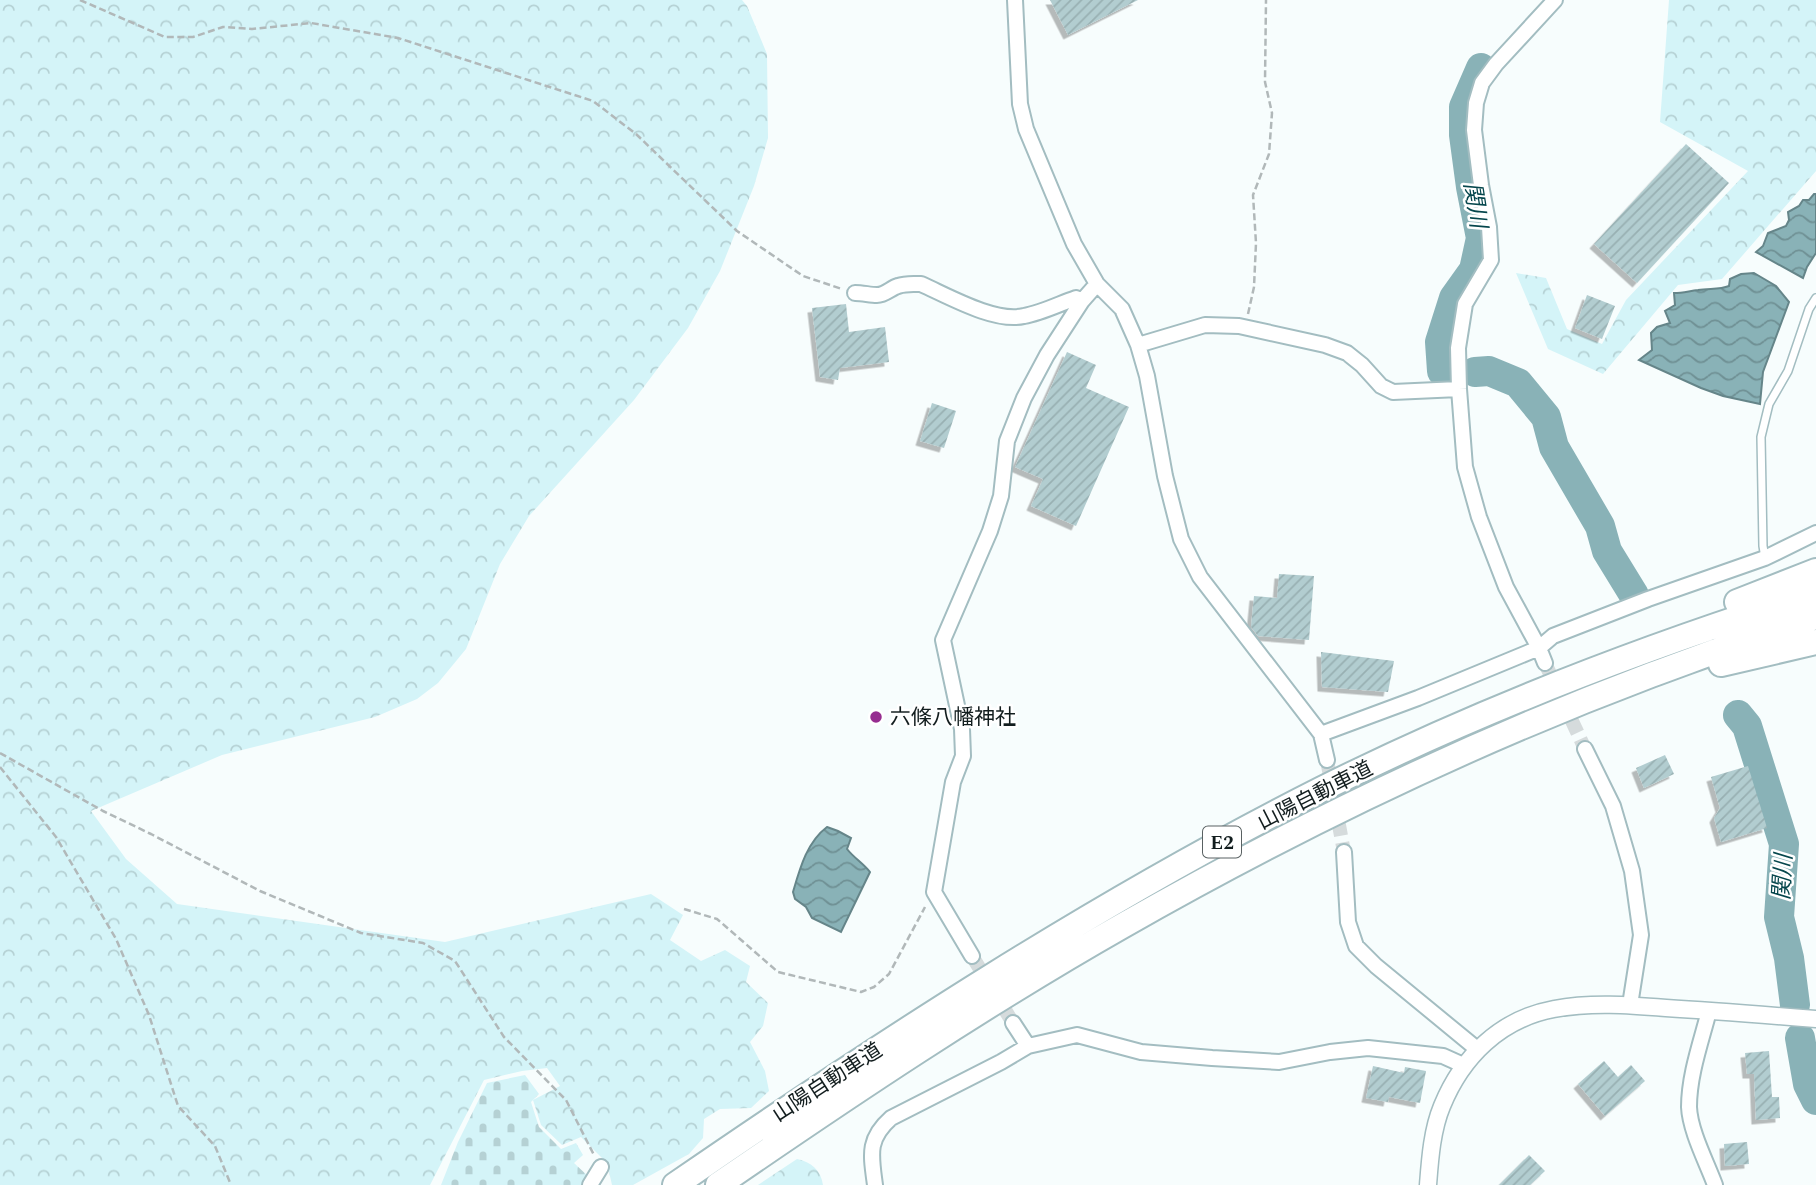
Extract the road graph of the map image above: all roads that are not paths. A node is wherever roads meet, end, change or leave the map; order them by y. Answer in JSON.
{"nodes":[{"id":1,"x":1015,"y":0,"type":"edge"},
{"id":2,"x":1555,"y":0,"type":"edge"},
{"id":3,"x":1097,"y":284,"type":"junction"},
{"id":4,"x":855,"y":293,"type":"road end"},
{"id":5,"x":1816,"y":298,"type":"edge"},
{"id":6,"x":1082,"y":301,"type":"junction"},
{"id":7,"x":1138,"y":345,"type":"junction"},
{"id":8,"x":1458,"y":389,"type":"junction"},
{"id":9,"x":1816,"y":533,"type":"edge"},
{"id":10,"x":1765,"y":558,"type":"junction"},
{"id":11,"x":1816,"y":571,"type":"edge"},
{"id":12,"x":1816,"y":593,"type":"edge"},
{"id":13,"x":1816,"y":617,"type":"edge"},
{"id":14,"x":1816,"y":642,"type":"edge"},
{"id":15,"x":1539,"y":648,"type":"junction"},
{"id":16,"x":1545,"y":663,"type":"tunnel mouth"},
{"id":17,"x":1599,"y":695,"type":"junction"},
{"id":18,"x":1503,"y":707,"type":"junction"},
{"id":19,"x":1321,"y":734,"type":"junction"},
{"id":20,"x":1585,"y":749,"type":"tunnel mouth"},
{"id":21,"x":1326,"y":760,"type":"tunnel mouth"},
{"id":22,"x":1344,"y":852,"type":"tunnel mouth"},
{"id":23,"x":972,"y":956,"type":"tunnel mouth"},
{"id":24,"x":1630,"y":1006,"type":"junction"},
{"id":25,"x":1709,"y":1011,"type":"junction"},
{"id":26,"x":1816,"y":1019,"type":"edge"},
{"id":27,"x":1013,"y":1023,"type":"tunnel mouth"},
{"id":28,"x":1028,"y":1046,"type":"junction"},
{"id":29,"x":1477,"y":1049,"type":"junction"},
{"id":30,"x":1463,"y":1065,"type":"junction"},
{"id":31,"x":601,"y":1167,"type":"road end"},
{"id":32,"x":590,"y":1185,"type":"edge"},
{"id":33,"x":675,"y":1185,"type":"edge"},
{"id":34,"x":718,"y":1185,"type":"edge"},
{"id":35,"x":876,"y":1185,"type":"edge"},
{"id":36,"x":1427,"y":1185,"type":"edge"},
{"id":37,"x":1715,"y":1185,"type":"edge"}],
"edges":[{"from":1,"to":3,"type":"street"},
{"from":2,"to":8,"type":"street"},
{"from":3,"to":6,"type":"street"},
{"from":3,"to":7,"type":"street"},
{"from":4,"to":6,"type":"street"},
{"from":5,"to":10,"type":"lane"},
{"from":6,"to":23,"type":"street"},
{"from":7,"to":8,"type":"street"},
{"from":7,"to":19,"type":"street"},
{"from":8,"to":15,"type":"street"},
{"from":9,"to":10,"type":"street"},
{"from":10,"to":15,"type":"street"},
{"from":11,"to":18,"type":"highway"},
{"from":12,"to":18,"type":"highway","name":"山陽自動車道","number":"E2"},
{"from":13,"to":17,"type":"highway","name":"山陽自動車道","number":"E2"},
{"from":14,"to":17,"type":"highway"},
{"from":15,"to":16,"type":"street"},
{"from":15,"to":19,"type":"street"},
{"from":17,"to":34,"type":"highway","name":"山陽自動車道","number":"E2"},
{"from":18,"to":33,"type":"highway","name":"山陽自動車道","number":"E2"},
{"from":19,"to":21,"type":"street"},
{"from":20,"to":24,"type":"street"},
{"from":22,"to":29,"type":"street"},
{"from":24,"to":25,"type":"street"},
{"from":24,"to":29,"type":"street"},
{"from":25,"to":26,"type":"street"},
{"from":25,"to":37,"type":"street"},
{"from":27,"to":28,"type":"street"},
{"from":28,"to":30,"type":"street"},
{"from":28,"to":35,"type":"street"},
{"from":29,"to":30,"type":"street"},
{"from":30,"to":36,"type":"street"},
{"from":31,"to":32,"type":"street"}]}
